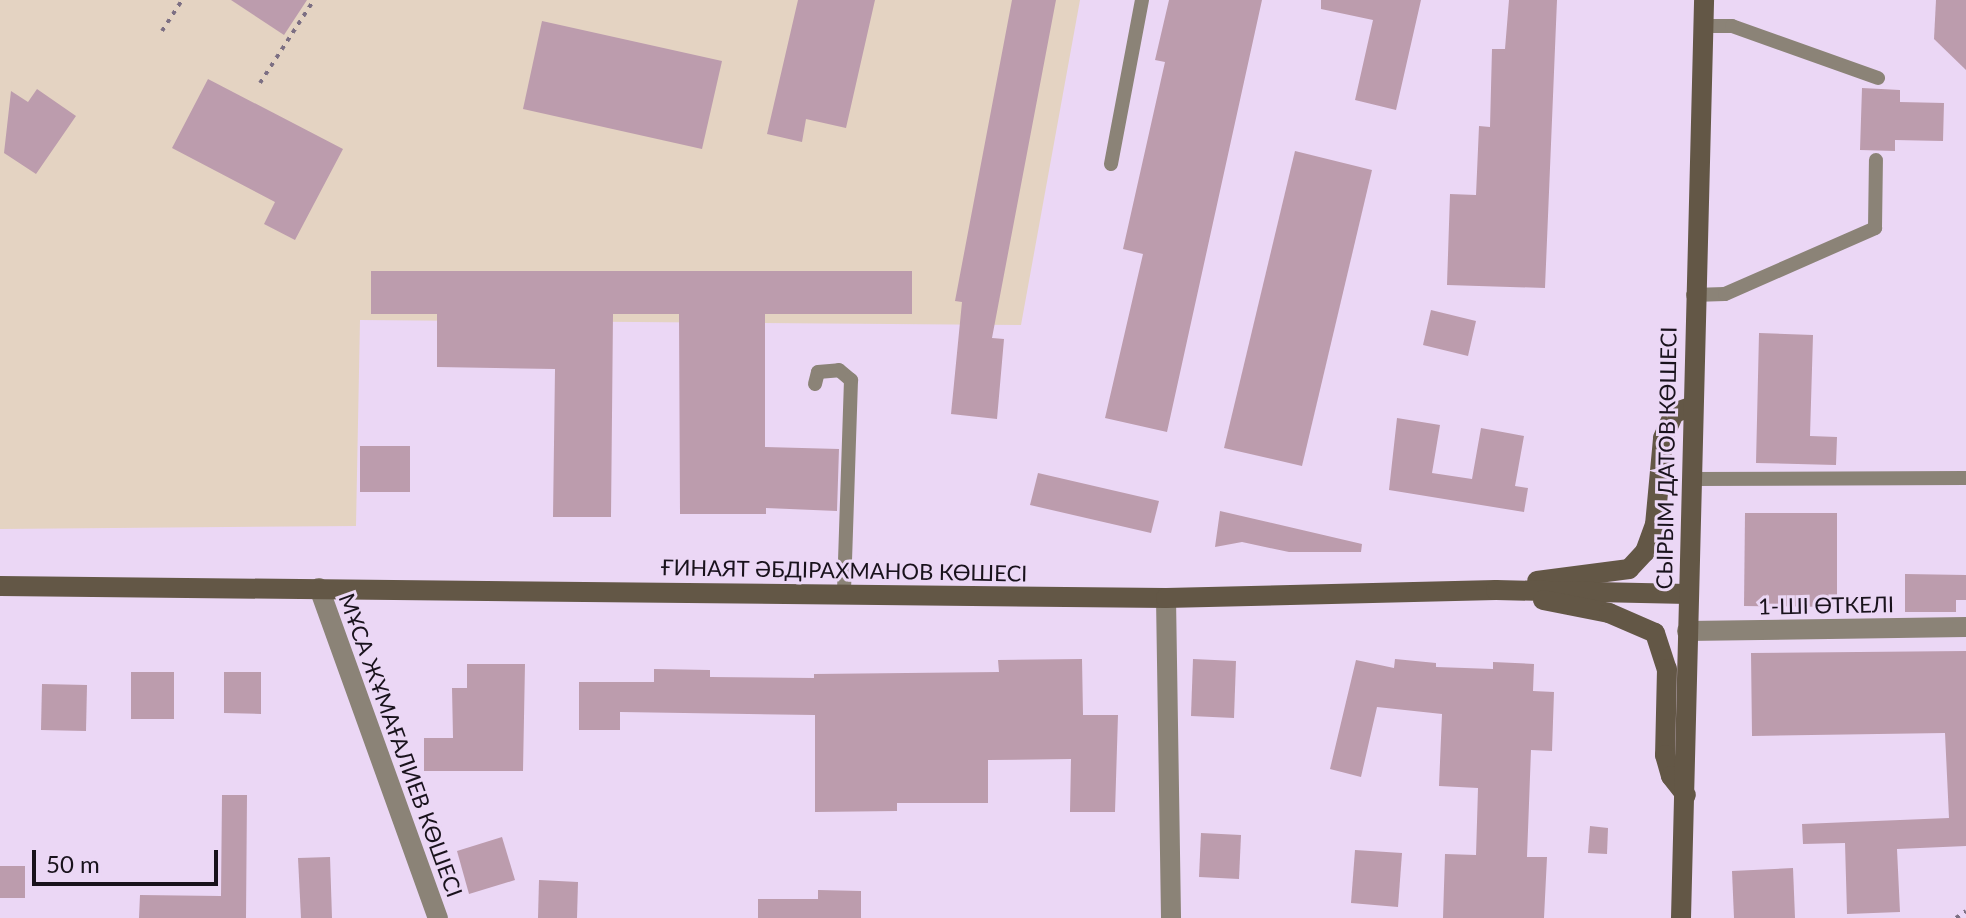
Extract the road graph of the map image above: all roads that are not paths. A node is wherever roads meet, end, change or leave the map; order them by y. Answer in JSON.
{"nodes":[{"id":1,"x":1142,"y":0,"type":"edge"},
{"id":2,"x":1704,"y":0,"type":"edge"},
{"id":3,"x":1705,"y":26,"type":"junction"},
{"id":4,"x":1878,"y":78,"type":"dead end"},
{"id":5,"x":1876,"y":160,"type":"dead end"},
{"id":6,"x":1111,"y":164,"type":"dead end"},
{"id":7,"x":1693,"y":295,"type":"junction"},
{"id":8,"x":815,"y":384,"type":"dead end"},
{"id":9,"x":1693,"y":406,"type":"junction"},
{"id":10,"x":1966,"y":478,"type":"edge"},
{"id":11,"x":1692,"y":479,"type":"junction"},
{"id":12,"x":0,"y":586,"type":"edge"},
{"id":13,"x":319,"y":588,"type":"junction"},
{"id":14,"x":1496,"y":590,"type":"junction"},
{"id":15,"x":844,"y":594,"type":"junction"},
{"id":16,"x":1688,"y":594,"type":"junction"},
{"id":17,"x":1166,"y":598,"type":"junction"},
{"id":18,"x":1966,"y":627,"type":"edge"},
{"id":19,"x":1687,"y":631,"type":"junction"},
{"id":20,"x":1686,"y":795,"type":"junction"},
{"id":21,"x":438,"y":918,"type":"edge"},
{"id":22,"x":1171,"y":918,"type":"edge"},
{"id":23,"x":1681,"y":918,"type":"edge"}],
"edges":[{"from":1,"to":6,"type":"lane"},
{"from":2,"to":3,"type":"street","name":"СЫРЫМ ДАТОВ КӨШЕСІ"},
{"from":3,"to":4,"type":"lane"},
{"from":3,"to":7,"type":"street","name":"СЫРЫМ ДАТОВ КӨШЕСІ"},
{"from":5,"to":7,"type":"lane"},
{"from":7,"to":9,"type":"street","name":"СЫРЫМ ДАТОВ КӨШЕСІ"},
{"from":8,"to":15,"type":"lane"},
{"from":9,"to":11,"type":"street","name":"СЫРЫМ ДАТОВ КӨШЕСІ"},
{"from":9,"to":14,"type":"street"},
{"from":10,"to":11,"type":"lane"},
{"from":11,"to":16,"type":"street","name":"СЫРЫМ ДАТОВ КӨШЕСІ"},
{"from":12,"to":13,"type":"street","name":"ҒИНАЯТ ӘБДІРАХМАНОВ КӨШЕСІ"},
{"from":13,"to":15,"type":"street","name":"ҒИНАЯТ ӘБДІРАХМАНОВ КӨШЕСІ"},
{"from":13,"to":21,"type":"street","name":"МҰСА ЖҰМАҒАЛИЕВ КӨШЕСІ"},
{"from":14,"to":16,"type":"street","name":"ҒИНАЯТ ӘБДІРАХМАНОВ КӨШЕСІ"},
{"from":14,"to":17,"type":"street","name":"ҒИНАЯТ ӘБДІРАХМАНОВ КӨШЕСІ"},
{"from":14,"to":20,"type":"street"},
{"from":15,"to":17,"type":"street","name":"ҒИНАЯТ ӘБДІРАХМАНОВ КӨШЕСІ"},
{"from":16,"to":19,"type":"street","name":"СЫРЫМ ДАТОВ КӨШЕСІ"},
{"from":17,"to":22,"type":"street"},
{"from":18,"to":19,"type":"street","name":"1-ШІ ӨТКЕЛІ"},
{"from":19,"to":20,"type":"street","name":"СЫРЫМ ДАТОВ КӨШЕСІ"},
{"from":20,"to":23,"type":"street","name":"СЫРЫМ ДАТОВ КӨШЕСІ"}]}
